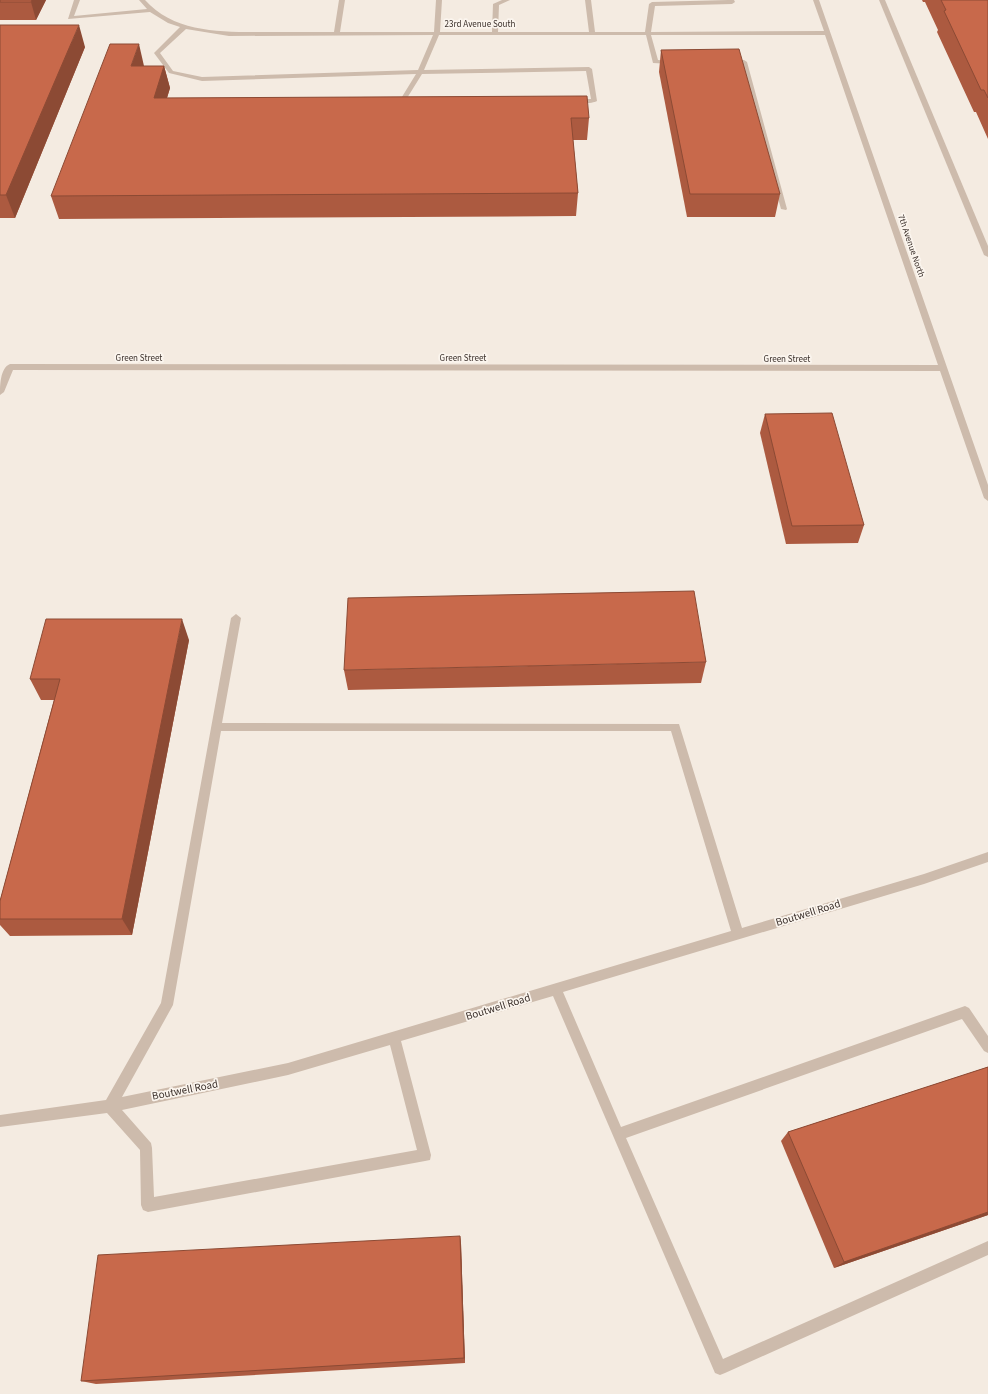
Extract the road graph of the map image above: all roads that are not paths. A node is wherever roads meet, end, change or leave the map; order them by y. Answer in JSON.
{"nodes":[{"id":1,"x":77,"y":0,"type":"edge"},
{"id":2,"x":142,"y":0,"type":"edge"},
{"id":3,"x":342,"y":0,"type":"edge"},
{"id":4,"x":440,"y":0,"type":"edge"},
{"id":5,"x":507,"y":0,"type":"edge"},
{"id":6,"x":588,"y":0,"type":"edge"},
{"id":7,"x":731,"y":0,"type":"edge"},
{"id":8,"x":816,"y":0,"type":"edge"},
{"id":9,"x":882,"y":0,"type":"edge"},
{"id":10,"x":151,"y":10,"type":"junction"},
{"id":11,"x":185,"y":26,"type":"junction"},
{"id":12,"x":337,"y":33,"type":"junction"},
{"id":13,"x":437,"y":33,"type":"junction"},
{"id":14,"x":495,"y":33,"type":"junction"},
{"id":15,"x":592,"y":33,"type":"junction"},
{"id":16,"x":648,"y":33,"type":"junction"},
{"id":17,"x":827,"y":33,"type":"junction"},
{"id":18,"x":677,"y":62,"type":"edge"},
{"id":19,"x":722,"y":62,"type":"edge"},
{"id":20,"x":420,"y":72,"type":"junction"},
{"id":21,"x":563,"y":102,"type":"edge"},
{"id":22,"x":408,"y":105,"type":"edge"},
{"id":23,"x":784,"y":209,"type":"dead end"},
{"id":24,"x":988,"y":255,"type":"edge"},
{"id":25,"x":943,"y":368,"type":"junction"},
{"id":26,"x":0,"y":392,"type":"edge"},
{"id":27,"x":988,"y":498,"type":"edge"},
{"id":28,"x":236,"y":618,"type":"dead end"},
{"id":29,"x":216,"y":727,"type":"junction"},
{"id":30,"x":988,"y":857,"type":"edge"},
{"id":31,"x":738,"y":934,"type":"junction"},
{"id":32,"x":556,"y":989,"type":"junction"},
{"id":33,"x":394,"y":1038,"type":"junction"},
{"id":34,"x":988,"y":1047,"type":"edge"},
{"id":35,"x":110,"y":1106,"type":"junction"},
{"id":36,"x":0,"y":1121,"type":"edge"},
{"id":37,"x":618,"y":1134,"type":"junction"},
{"id":38,"x":988,"y":1248,"type":"edge"}],
"edges":[{"from":1,"to":10,"type":"street"},
{"from":2,"to":10,"type":"street","name":"23rd Avenue South"},
{"from":3,"to":12,"type":"street"},
{"from":4,"to":13,"type":"street"},
{"from":5,"to":14,"type":"street"},
{"from":6,"to":15,"type":"street"},
{"from":7,"to":16,"type":"street"},
{"from":8,"to":17,"type":"street","name":"7th Avenue North"},
{"from":9,"to":24,"type":"street"},
{"from":10,"to":11,"type":"street","name":"23rd Avenue South"},
{"from":11,"to":12,"type":"street","name":"23rd Avenue South"},
{"from":11,"to":20,"type":"street"},
{"from":12,"to":13,"type":"street","name":"23rd Avenue South"},
{"from":13,"to":14,"type":"street","name":"23rd Avenue South"},
{"from":13,"to":20,"type":"street"},
{"from":14,"to":15,"type":"street","name":"23rd Avenue South"},
{"from":15,"to":16,"type":"street","name":"23rd Avenue South"},
{"from":16,"to":17,"type":"street","name":"23rd Avenue South"},
{"from":16,"to":18,"type":"street"},
{"from":17,"to":25,"type":"street","name":"7th Avenue North"},
{"from":19,"to":23,"type":"street"},
{"from":20,"to":21,"type":"street"},
{"from":20,"to":22,"type":"street"},
{"from":25,"to":26,"type":"street","name":"Green Street"},
{"from":25,"to":27,"type":"street","name":"7th Avenue North"},
{"from":28,"to":29,"type":"street"},
{"from":29,"to":31,"type":"street"},
{"from":29,"to":35,"type":"street"},
{"from":30,"to":31,"type":"street","name":"Boutwell Road"},
{"from":31,"to":32,"type":"street","name":"Boutwell Road"},
{"from":32,"to":33,"type":"street","name":"Boutwell Road"},
{"from":32,"to":37,"type":"street"},
{"from":33,"to":35,"type":"street","name":"Boutwell Road"},
{"from":33,"to":35,"type":"street"},
{"from":34,"to":37,"type":"street"},
{"from":35,"to":36,"type":"street","name":"Boutwell Road"},
{"from":37,"to":38,"type":"street"}]}
